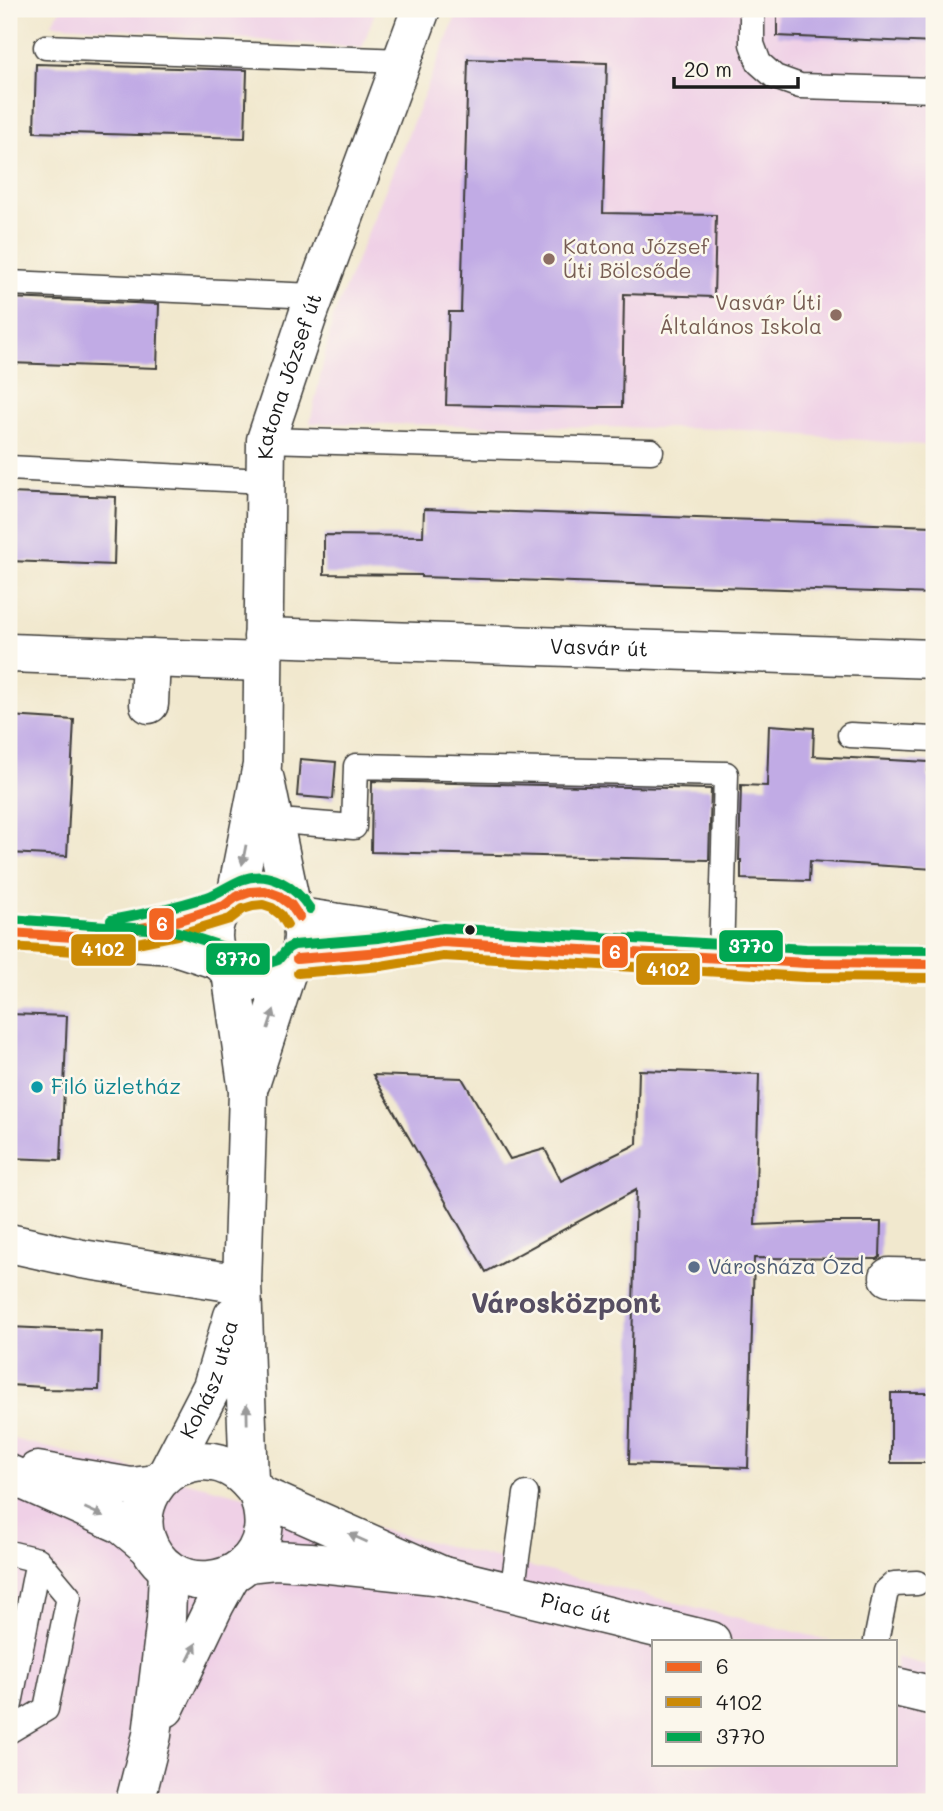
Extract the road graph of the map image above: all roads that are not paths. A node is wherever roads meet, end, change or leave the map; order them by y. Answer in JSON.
{"nodes":[{"id":1,"x":421,"y":9,"type":"edge"},
{"id":2,"x":752,"y":9,"type":"edge"},
{"id":3,"x":46,"y":47,"type":"dead end"},
{"id":4,"x":402,"y":61,"type":"junction"},
{"id":5,"x":934,"y":90,"type":"edge"},
{"id":6,"x":9,"y":283,"type":"edge"},
{"id":7,"x":315,"y":296,"type":"junction"},
{"id":8,"x":266,"y":440,"type":"junction"},
{"id":9,"x":651,"y":451,"type":"dead end"},
{"id":10,"x":9,"y":468,"type":"edge"},
{"id":11,"x":265,"y":481,"type":"junction"},
{"id":12,"x":262,"y":649,"type":"junction"},
{"id":13,"x":9,"y":653,"type":"edge"},
{"id":14,"x":151,"y":658,"type":"junction"},
{"id":15,"x":934,"y":659,"type":"edge"},
{"id":16,"x":149,"y":704,"type":"dead end"},
{"id":17,"x":850,"y":735,"type":"dead end"},
{"id":18,"x":934,"y":739,"type":"edge"},
{"id":19,"x":262,"y":765,"type":"junction"},
{"id":20,"x":292,"y":822,"type":"dead end"},
{"id":21,"x":230,"y":901,"type":"junction"},
{"id":22,"x":295,"y":911,"type":"junction"},
{"id":23,"x":9,"y":933,"type":"edge"},
{"id":24,"x":89,"y":938,"type":"junction"},
{"id":25,"x":442,"y":942,"type":"junction"},
{"id":26,"x":721,"y":958,"type":"junction"},
{"id":27,"x":934,"y":964,"type":"edge"},
{"id":28,"x":292,"y":965,"type":"junction"},
{"id":29,"x":226,"y":967,"type":"junction"},
{"id":30,"x":252,"y":1079,"type":"junction"},
{"id":31,"x":9,"y":1243,"type":"edge"},
{"id":32,"x":889,"y":1278,"type":"dead end"},
{"id":33,"x":934,"y":1278,"type":"edge"},
{"id":34,"x":242,"y":1284,"type":"junction"},
{"id":35,"x":9,"y":1466,"type":"edge"},
{"id":36,"x":9,"y":1474,"type":"edge"},
{"id":37,"x":162,"y":1478,"type":"junction"},
{"id":38,"x":254,"y":1488,"type":"junction"},
{"id":39,"x":526,"y":1494,"type":"dead end"},
{"id":40,"x":9,"y":1553,"type":"edge"},
{"id":41,"x":159,"y":1559,"type":"junction"},
{"id":42,"x":38,"y":1560,"type":"junction"},
{"id":43,"x":239,"y":1569,"type":"junction"},
{"id":44,"x":443,"y":1576,"type":"junction"},
{"id":45,"x":916,"y":1583,"type":"dead end"},
{"id":46,"x":512,"y":1593,"type":"junction"},
{"id":47,"x":707,"y":1640,"type":"edge"},
{"id":48,"x":876,"y":1640,"type":"edge"},
{"id":49,"x":898,"y":1687,"type":"edge"},
{"id":50,"x":934,"y":1696,"type":"edge"},
{"id":51,"x":9,"y":1709,"type":"edge"},
{"id":52,"x":9,"y":1731,"type":"edge"},
{"id":53,"x":152,"y":1735,"type":"junction"},
{"id":54,"x":135,"y":1802,"type":"edge"}],
"edges":[{"from":1,"to":4,"type":"street","name":"Katona József út"},
{"from":2,"to":5,"type":"lane"},
{"from":3,"to":4,"type":"lane"},
{"from":4,"to":7,"type":"street","name":"Katona József út"},
{"from":6,"to":7,"type":"lane"},
{"from":7,"to":8,"type":"street","name":"Katona József út"},
{"from":8,"to":9,"type":"lane"},
{"from":8,"to":11,"type":"street","name":"Katona József út"},
{"from":10,"to":11,"type":"lane"},
{"from":11,"to":12,"type":"street","name":"Katona József út"},
{"from":12,"to":14,"type":"street","name":"Vasvár út"},
{"from":12,"to":15,"type":"street","name":"Vasvár út"},
{"from":12,"to":19,"type":"street","name":"Katona József út"},
{"from":13,"to":14,"type":"street","name":"Vasvár út"},
{"from":14,"to":16,"type":"street"},
{"from":17,"to":18,"type":"lane"},
{"from":19,"to":21,"type":"street","one_way":true},
{"from":19,"to":22,"type":"street"},
{"from":20,"to":26,"type":"lane"},
{"from":21,"to":22,"type":"street"},
{"from":21,"to":24,"type":"street"},
{"from":21,"to":29,"type":"street"},
{"from":22,"to":25,"type":"street"},
{"from":22,"to":28,"type":"street"},
{"from":23,"to":24,"type":"street"},
{"from":24,"to":29,"type":"street"},
{"from":25,"to":26,"type":"street"},
{"from":25,"to":28,"type":"street"},
{"from":26,"to":27,"type":"street"},
{"from":28,"to":29,"type":"street"},
{"from":30,"to":28,"type":"street","one_way":true},
{"from":29,"to":30,"type":"street","name":"Kohász utca"},
{"from":30,"to":34,"type":"street","name":"Kohász utca"},
{"from":31,"to":34,"type":"street"},
{"from":32,"to":33,"type":"street"},
{"from":34,"to":37,"type":"street","name":"Kohász utca"},
{"from":38,"to":34,"type":"street","name":"Kohász utca","one_way":true},
{"from":35,"to":37,"type":"street"},
{"from":36,"to":41,"type":"street","one_way":true},
{"from":37,"to":38,"type":"street"},
{"from":37,"to":41,"type":"street"},
{"from":38,"to":43,"type":"street"},
{"from":44,"to":38,"type":"street","one_way":true},
{"from":39,"to":46,"type":"lane"},
{"from":40,"to":42,"type":"lane"},
{"from":41,"to":43,"type":"street"},
{"from":41,"to":53,"type":"street"},
{"from":42,"to":51,"type":"lane"},
{"from":42,"to":52,"type":"lane"},
{"from":43,"to":44,"type":"street"},
{"from":53,"to":43,"type":"street","one_way":true},
{"from":44,"to":46,"type":"street","name":"Piac út"},
{"from":45,"to":48,"type":"lane"},
{"from":46,"to":47,"type":"street","name":"Piac út"},
{"from":49,"to":50,"type":"street"},
{"from":53,"to":54,"type":"street"}]}
